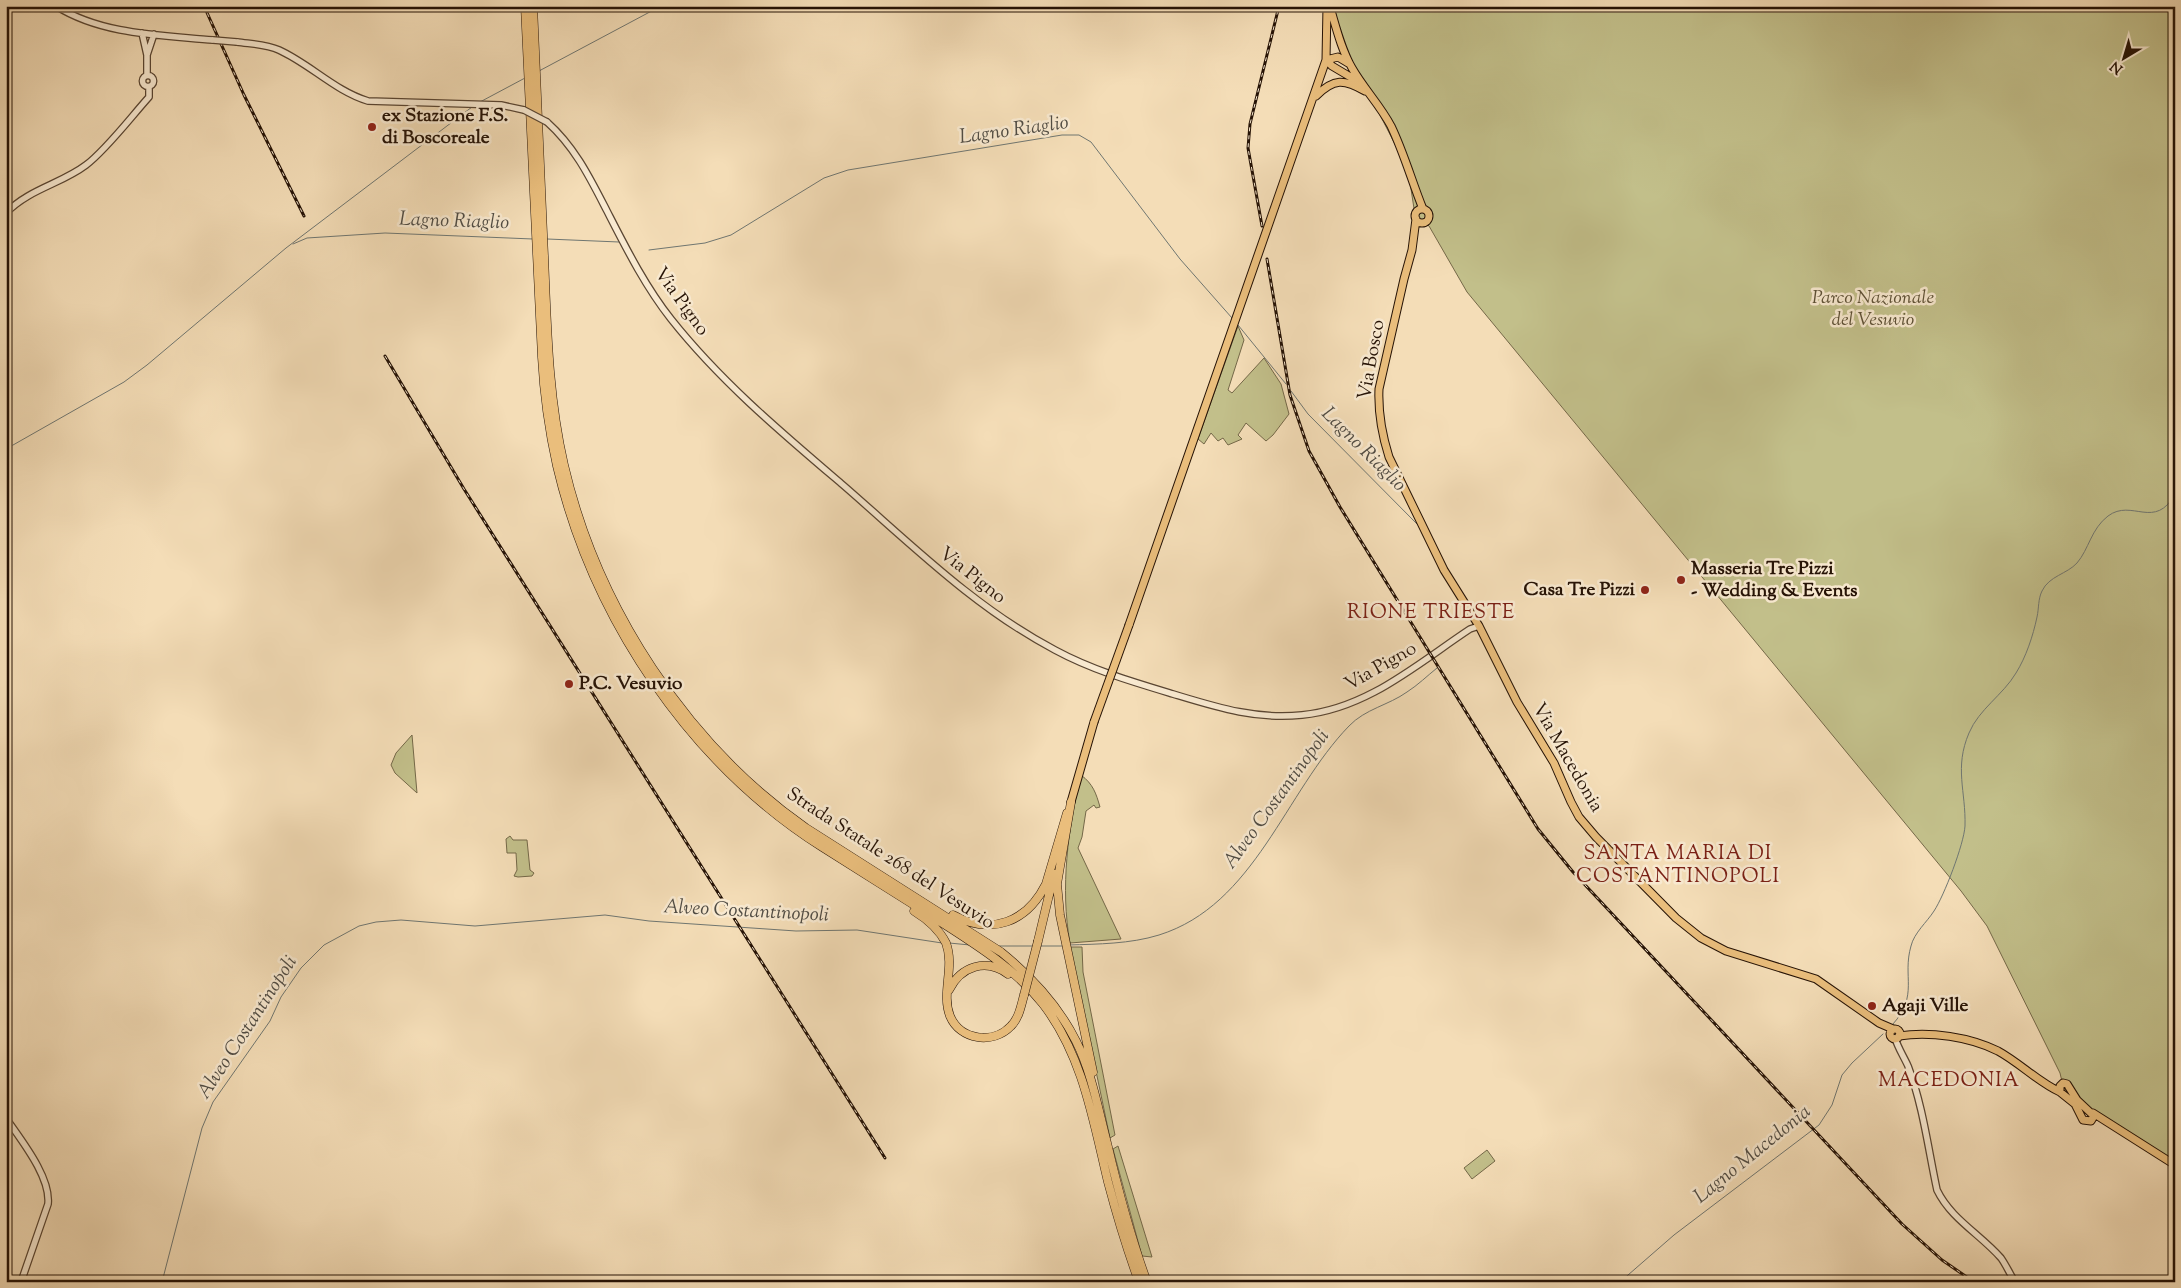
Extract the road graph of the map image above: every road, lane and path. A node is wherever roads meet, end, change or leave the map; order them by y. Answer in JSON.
{"nodes":[{"id":1,"x":56,"y":6,"type":"edge"},
{"id":2,"x":525,"y":6,"type":"edge"},
{"id":3,"x":533,"y":6,"type":"edge"},
{"id":4,"x":1328,"y":6,"type":"edge"},
{"id":5,"x":142,"y":33,"type":"junction"},
{"id":6,"x":154,"y":34,"type":"junction"},
{"id":7,"x":147,"y":55,"type":"junction"},
{"id":8,"x":1326,"y":60,"type":"junction"},
{"id":9,"x":1351,"y":66,"type":"junction"},
{"id":10,"x":1362,"y":84,"type":"junction"},
{"id":11,"x":1372,"y":95,"type":"junction"},
{"id":12,"x":1314,"y":98,"type":"junction"},
{"id":13,"x":6,"y":213,"type":"edge"},
{"id":14,"x":1479,"y":626,"type":"junction"},
{"id":15,"x":1071,"y":802,"type":"junction"},
{"id":16,"x":868,"y":868,"type":"junction"},
{"id":17,"x":875,"y":880,"type":"junction"},
{"id":18,"x":947,"y":994,"type":"junction"},
{"id":19,"x":1060,"y":1029,"type":"junction"},
{"id":20,"x":1895,"y":1034,"type":"junction"},
{"id":21,"x":2060,"y":1089,"type":"junction"},
{"id":22,"x":1098,"y":1106,"type":"junction"},
{"id":23,"x":2093,"y":1116,"type":"junction"},
{"id":24,"x":6,"y":1118,"type":"edge"},
{"id":25,"x":1102,"y":1142,"type":"junction"},
{"id":26,"x":2175,"y":1165,"type":"edge"},
{"id":27,"x":1138,"y":1268,"type":"junction"},
{"id":28,"x":21,"y":1282,"type":"edge"},
{"id":29,"x":1139,"y":1282,"type":"edge"},
{"id":30,"x":1147,"y":1282,"type":"edge"},
{"id":31,"x":2015,"y":1282,"type":"edge"}],
"edges":[{"from":1,"to":5,"type":"street","name":"Via Pigno"},
{"from":2,"to":17,"type":"highway","name":"Strada Statale 268 del Vesuvio"},
{"from":3,"to":16,"type":"highway","name":"Strada Statale 268 del Vesuvio"},
{"from":4,"to":8,"type":"main road","name":"Via Bosco"},
{"from":4,"to":9,"type":"main road","name":"Via Bosco"},
{"from":5,"to":6,"type":"street","name":"Via Pigno"},
{"from":5,"to":7,"type":"street"},
{"from":6,"to":7,"type":"street"},
{"from":6,"to":14,"type":"street","name":"Via Pigno","bridge":true},
{"from":7,"to":13,"type":"street"},
{"from":8,"to":9,"type":"main road"},
{"from":8,"to":10,"type":"main road","name":"Via Bosco"},
{"from":8,"to":12,"type":"main road"},
{"from":9,"to":10,"type":"main road","name":"Via Bosco"},
{"from":10,"to":11,"type":"main road","name":"Via Bosco"},
{"from":11,"to":12,"type":"main road"},
{"from":11,"to":14,"type":"main road","name":"Via Bosco"},
{"from":12,"to":15,"type":"main road","bridge":true},
{"from":14,"to":20,"type":"main road","name":"Via Macedonia"},
{"from":15,"to":16,"type":"highway"},
{"from":15,"to":18,"type":"highway","bridge":true},
{"from":15,"to":22,"type":"highway"},
{"from":16,"to":22,"type":"highway","name":"Strada Statale 268 del Vesuvio"},
{"from":17,"to":18,"type":"highway"},
{"from":17,"to":19,"type":"highway","name":"Strada Statale 268 del Vesuvio"},
{"from":18,"to":19,"type":"highway"},
{"from":19,"to":25,"type":"highway","name":"Strada Statale 268 del Vesuvio"},
{"from":20,"to":21,"type":"main road"},
{"from":20,"to":31,"type":"street","name":"Via Macedonia"},
{"from":21,"to":23,"type":"main road"},
{"from":21,"to":23,"type":"main road"},
{"from":22,"to":25,"type":"highway","name":"Strada Statale 268 del Vesuvio"},
{"from":23,"to":26,"type":"main road"},
{"from":24,"to":28,"type":"street"},
{"from":25,"to":27,"type":"highway","name":"Strada Statale 268 del Vesuvio"},
{"from":27,"to":29,"type":"highway","name":"Strada Statale 268 del Vesuvio"},
{"from":27,"to":30,"type":"highway","name":"Strada Statale 268 del Vesuvio"}]}
